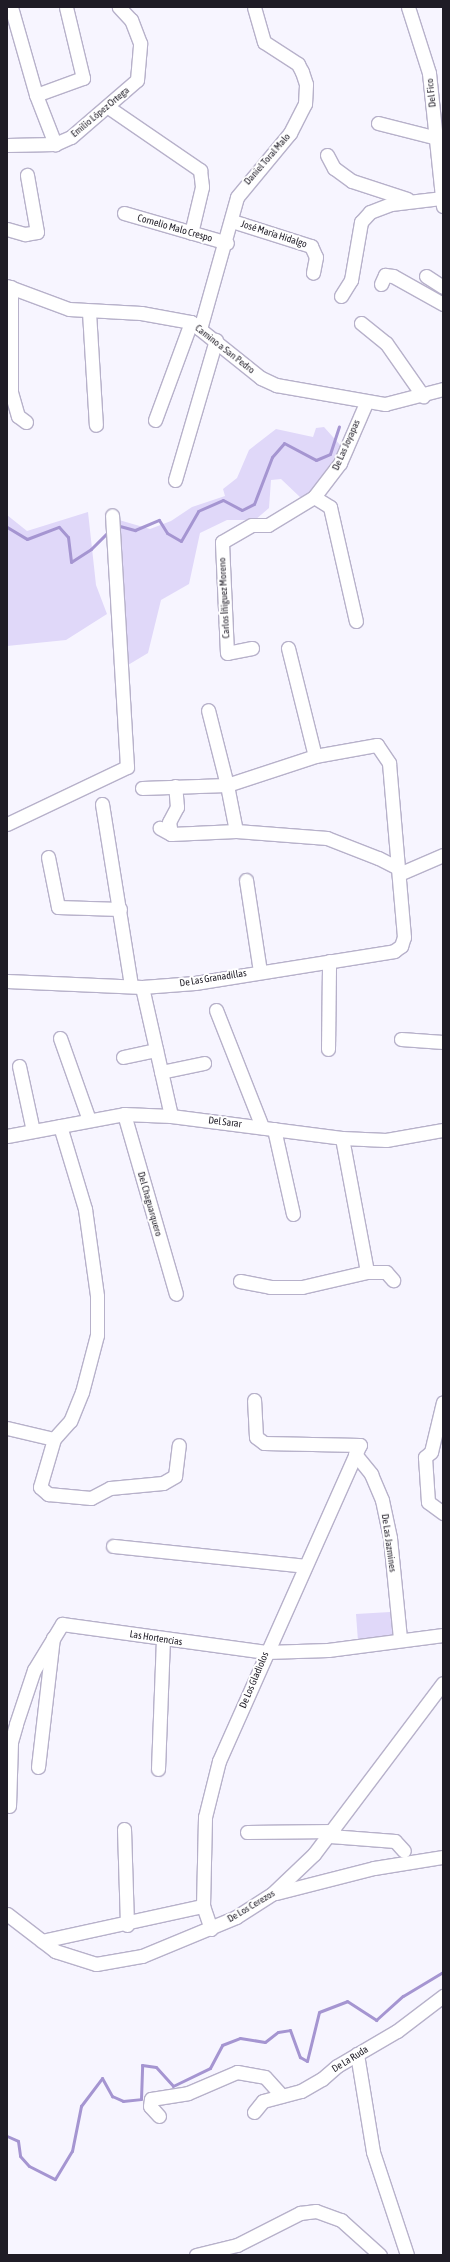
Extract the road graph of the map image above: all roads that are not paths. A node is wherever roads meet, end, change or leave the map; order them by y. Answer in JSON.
{"nodes":[{"id":1,"x":11,"y":7,"type":"edge"},
{"id":2,"x":66,"y":7,"type":"edge"},
{"id":3,"x":119,"y":7,"type":"edge"},
{"id":4,"x":254,"y":7,"type":"edge"},
{"id":5,"x":408,"y":7,"type":"edge"},
{"id":6,"x":36,"y":95,"type":"junction"},
{"id":7,"x":108,"y":107,"type":"junction"},
{"id":8,"x":378,"y":123,"type":"dead end"},
{"id":9,"x":436,"y":138,"type":"junction"},
{"id":10,"x":55,"y":144,"type":"junction"},
{"id":11,"x":7,"y":145,"type":"edge"},
{"id":12,"x":327,"y":155,"type":"dead end"},
{"id":13,"x":27,"y":176,"type":"dead end"},
{"id":14,"x":414,"y":201,"type":"junction"},
{"id":15,"x":442,"y":202,"type":"edge"},
{"id":16,"x":124,"y":213,"type":"dead end"},
{"id":17,"x":232,"y":221,"type":"junction"},
{"id":18,"x":7,"y":229,"type":"edge"},
{"id":19,"x":191,"y":233,"type":"junction"},
{"id":20,"x":227,"y":243,"type":"junction"},
{"id":21,"x":313,"y":273,"type":"dead end"},
{"id":22,"x":426,"y":276,"type":"dead end"},
{"id":23,"x":381,"y":284,"type":"dead end"},
{"id":24,"x":9,"y":287,"type":"edge"},
{"id":25,"x":443,"y":287,"type":"edge"},
{"id":26,"x":341,"y":296,"type":"dead end"},
{"id":27,"x":443,"y":304,"type":"edge"},
{"id":28,"x":89,"y":312,"type":"junction"},
{"id":29,"x":361,"y":323,"type":"dead end"},
{"id":30,"x":196,"y":326,"type":"junction"},
{"id":31,"x":216,"y":340,"type":"junction"},
{"id":32,"x":443,"y":389,"type":"edge"},
{"id":33,"x":423,"y":396,"type":"junction"},
{"id":34,"x":366,"y":402,"type":"junction"},
{"id":35,"x":155,"y":420,"type":"dead end"},
{"id":36,"x":26,"y":422,"type":"dead end"},
{"id":37,"x":96,"y":425,"type":"dead end"},
{"id":38,"x":175,"y":480,"type":"dead end"},
{"id":39,"x":314,"y":497,"type":"junction"},
{"id":40,"x":112,"y":516,"type":"dead end"},
{"id":41,"x":222,"y":542,"type":"joint"},
{"id":42,"x":356,"y":621,"type":"dead end"},
{"id":43,"x":252,"y":648,"type":"dead end"},
{"id":44,"x":288,"y":648,"type":"dead end"},
{"id":45,"x":208,"y":710,"type":"dead end"},
{"id":46,"x":314,"y":756,"type":"junction"},
{"id":47,"x":227,"y":785,"type":"junction"},
{"id":48,"x":175,"y":786,"type":"junction"},
{"id":49,"x":142,"y":788,"type":"dead end"},
{"id":50,"x":102,"y":804,"type":"dead end"},
{"id":51,"x":7,"y":824,"type":"edge"},
{"id":52,"x":236,"y":831,"type":"junction"},
{"id":53,"x":443,"y":856,"type":"edge"},
{"id":54,"x":48,"y":857,"type":"dead end"},
{"id":55,"x":398,"y":871,"type":"junction"},
{"id":56,"x":246,"y":880,"type":"dead end"},
{"id":57,"x":120,"y":909,"type":"junction"},
{"id":58,"x":329,"y":961,"type":"junction"},
{"id":59,"x":260,"y":971,"type":"junction"},
{"id":60,"x":7,"y":981,"type":"edge"},
{"id":61,"x":136,"y":986,"type":"junction"},
{"id":62,"x":216,"y":1010,"type":"dead end"},
{"id":63,"x":60,"y":1038,"type":"dead end"},
{"id":64,"x":401,"y":1039,"type":"dead end"},
{"id":65,"x":443,"y":1042,"type":"edge"},
{"id":66,"x":328,"y":1049,"type":"dead end"},
{"id":67,"x":156,"y":1050,"type":"junction"},
{"id":68,"x":123,"y":1057,"type":"dead end"},
{"id":69,"x":204,"y":1063,"type":"dead end"},
{"id":70,"x":19,"y":1066,"type":"dead end"},
{"id":71,"x":161,"y":1072,"type":"junction"},
{"id":72,"x":124,"y":1114,"type":"junction"},
{"id":73,"x":171,"y":1116,"type":"junction"},
{"id":74,"x":89,"y":1120,"type":"junction"},
{"id":75,"x":60,"y":1126,"type":"junction"},
{"id":76,"x":268,"y":1128,"type":"junction"},
{"id":77,"x":443,"y":1130,"type":"edge"},
{"id":78,"x":33,"y":1131,"type":"junction"},
{"id":79,"x":7,"y":1136,"type":"edge"},
{"id":80,"x":342,"y":1138,"type":"junction"},
{"id":81,"x":292,"y":1214,"type":"dead end"},
{"id":82,"x":367,"y":1272,"type":"junction"},
{"id":83,"x":393,"y":1280,"type":"dead end"},
{"id":84,"x":240,"y":1281,"type":"dead end"},
{"id":85,"x":176,"y":1294,"type":"dead end"},
{"id":86,"x":254,"y":1400,"type":"dead end"},
{"id":87,"x":443,"y":1402,"type":"edge"},
{"id":88,"x":7,"y":1428,"type":"edge"},
{"id":89,"x":54,"y":1439,"type":"junction"},
{"id":90,"x":179,"y":1445,"type":"dead end"},
{"id":91,"x":358,"y":1450,"type":"junction"},
{"id":92,"x":437,"y":1452,"type":"edge"},
{"id":93,"x":443,"y":1513,"type":"edge"},
{"id":94,"x":113,"y":1546,"type":"dead end"},
{"id":95,"x":305,"y":1566,"type":"junction"},
{"id":96,"x":443,"y":1635,"type":"edge"},
{"id":97,"x":53,"y":1636,"type":"junction"},
{"id":98,"x":400,"y":1638,"type":"junction"},
{"id":99,"x":163,"y":1639,"type":"junction"},
{"id":100,"x":266,"y":1652,"type":"junction"},
{"id":101,"x":443,"y":1683,"type":"edge"},
{"id":102,"x":38,"y":1767,"type":"dead end"},
{"id":103,"x":158,"y":1769,"type":"dead end"},
{"id":104,"x":9,"y":1806,"type":"dead end"},
{"id":105,"x":124,"y":1829,"type":"dead end"},
{"id":106,"x":247,"y":1832,"type":"dead end"},
{"id":107,"x":332,"y":1833,"type":"junction"},
{"id":108,"x":404,"y":1851,"type":"dead end"},
{"id":109,"x":443,"y":1857,"type":"edge"},
{"id":110,"x":272,"y":1894,"type":"junction"},
{"id":111,"x":203,"y":1906,"type":"junction"},
{"id":112,"x":7,"y":1914,"type":"edge"},
{"id":113,"x":127,"y":1925,"type":"junction"},
{"id":114,"x":211,"y":1929,"type":"junction"},
{"id":115,"x":42,"y":1941,"type":"junction"},
{"id":116,"x":443,"y":1996,"type":"edge"},
{"id":117,"x":357,"y":2054,"type":"junction"},
{"id":118,"x":282,"y":2096,"type":"junction"},
{"id":119,"x":254,"y":2112,"type":"dead end"},
{"id":120,"x":159,"y":2116,"type":"dead end"},
{"id":121,"x":196,"y":2255,"type":"edge"},
{"id":122,"x":380,"y":2255,"type":"edge"},
{"id":123,"x":407,"y":2255,"type":"edge"}],
"edges":[{"from":1,"to":6,"type":"street"},
{"from":2,"to":6,"type":"street"},
{"from":3,"to":7,"type":"street","name":"Emilio López Ortega"},
{"from":4,"to":17,"type":"street","name":"Daniel Toral Malo"},
{"from":5,"to":9,"type":"street","name":"Del Fico"},
{"from":6,"to":10,"type":"street"},
{"from":7,"to":10,"type":"street","name":"Emilio López Ortega"},
{"from":7,"to":19,"type":"street"},
{"from":8,"to":9,"type":"street"},
{"from":9,"to":15,"type":"street","name":"Del Fico"},
{"from":10,"to":11,"type":"street","name":"Emilio López Ortega"},
{"from":12,"to":14,"type":"street"},
{"from":13,"to":18,"type":"street"},
{"from":14,"to":15,"type":"street"},
{"from":14,"to":26,"type":"street"},
{"from":16,"to":19,"type":"street","name":"Cornelio Malo Crespo"},
{"from":17,"to":20,"type":"street","name":"Daniel Toral Malo"},
{"from":17,"to":21,"type":"street","name":"José María Hidalgo"},
{"from":19,"to":20,"type":"street","name":"Cornelio Malo Crespo"},
{"from":20,"to":30,"type":"street","name":"Daniel Toral Malo"},
{"from":22,"to":25,"type":"street"},
{"from":23,"to":27,"type":"street"},
{"from":24,"to":28,"type":"street","name":"Camino a San Pedro"},
{"from":24,"to":36,"type":"street"},
{"from":28,"to":30,"type":"street","name":"Camino a San Pedro"},
{"from":28,"to":37,"type":"street"},
{"from":29,"to":33,"type":"street"},
{"from":30,"to":31,"type":"street","name":"Camino a San Pedro"},
{"from":30,"to":35,"type":"street","name":"Daniel Toral Malo"},
{"from":31,"to":34,"type":"street","name":"Camino a San Pedro"},
{"from":31,"to":38,"type":"street"},
{"from":32,"to":33,"type":"street","name":"Camino a San Pedro"},
{"from":33,"to":34,"type":"street","name":"Camino a San Pedro"},
{"from":34,"to":39,"type":"street","name":"De Las Joyapas"},
{"from":39,"to":41,"type":"street","name":"De Las Joyapas"},
{"from":39,"to":42,"type":"street"},
{"from":40,"to":51,"type":"street"},
{"from":41,"to":43,"type":"street","name":"Carlos Íñiguez Moreno"},
{"from":44,"to":46,"type":"street"},
{"from":45,"to":47,"type":"street"},
{"from":46,"to":47,"type":"street"},
{"from":46,"to":55,"type":"street"},
{"from":47,"to":48,"type":"street"},
{"from":47,"to":52,"type":"street"},
{"from":48,"to":49,"type":"street"},
{"from":48,"to":52,"type":"street"},
{"from":50,"to":57,"type":"street"},
{"from":52,"to":55,"type":"street"},
{"from":53,"to":55,"type":"street"},
{"from":54,"to":57,"type":"street"},
{"from":55,"to":58,"type":"street","name":"De Las Granadillas"},
{"from":56,"to":59,"type":"street"},
{"from":57,"to":61,"type":"street"},
{"from":58,"to":59,"type":"street","name":"De Las Granadillas"},
{"from":58,"to":66,"type":"street"},
{"from":59,"to":61,"type":"street","name":"De Las Granadillas"},
{"from":60,"to":61,"type":"street","name":"De Las Granadillas"},
{"from":61,"to":67,"type":"street"},
{"from":62,"to":76,"type":"street"},
{"from":63,"to":74,"type":"street"},
{"from":64,"to":65,"type":"street"},
{"from":67,"to":68,"type":"street"},
{"from":67,"to":71,"type":"street"},
{"from":69,"to":71,"type":"street"},
{"from":70,"to":78,"type":"street"},
{"from":71,"to":73,"type":"street"},
{"from":72,"to":73,"type":"street","name":"Del Sarar"},
{"from":72,"to":74,"type":"street","name":"Del Sarar"},
{"from":72,"to":85,"type":"street","name":"Del Chaguarquero"},
{"from":73,"to":76,"type":"street","name":"Del Sarar"},
{"from":74,"to":75,"type":"street","name":"Del Sarar"},
{"from":75,"to":78,"type":"street","name":"Del Sarar"},
{"from":75,"to":89,"type":"street"},
{"from":76,"to":80,"type":"street","name":"Del Sarar"},
{"from":76,"to":81,"type":"street"},
{"from":77,"to":80,"type":"street","name":"Del Sarar"},
{"from":78,"to":79,"type":"street","name":"Del Sarar"},
{"from":80,"to":82,"type":"street"},
{"from":82,"to":83,"type":"street"},
{"from":82,"to":84,"type":"street"},
{"from":86,"to":91,"type":"street"},
{"from":87,"to":92,"type":"street"},
{"from":88,"to":89,"type":"street"},
{"from":89,"to":90,"type":"street"},
{"from":91,"to":95,"type":"street","name":"De Los Gladiolos"},
{"from":91,"to":98,"type":"street","name":"De Las Jazmines"},
{"from":92,"to":93,"type":"street"},
{"from":94,"to":95,"type":"street"},
{"from":95,"to":100,"type":"street","name":"De Los Gladiolos"},
{"from":96,"to":98,"type":"street","name":"Las Hortencias"},
{"from":97,"to":99,"type":"street","name":"Las Hortencias"},
{"from":97,"to":102,"type":"street"},
{"from":97,"to":104,"type":"street","name":"Las Hortencias"},
{"from":98,"to":100,"type":"street","name":"Las Hortencias"},
{"from":99,"to":100,"type":"street","name":"Las Hortencias"},
{"from":99,"to":103,"type":"street"},
{"from":100,"to":111,"type":"street","name":"De Los Gladiolos"},
{"from":101,"to":107,"type":"street","name":"De Los Cerezos"},
{"from":105,"to":113,"type":"street"},
{"from":106,"to":107,"type":"street"},
{"from":107,"to":108,"type":"street"},
{"from":107,"to":110,"type":"street","name":"De Los Cerezos"},
{"from":109,"to":110,"type":"street"},
{"from":110,"to":114,"type":"street","name":"De Los Cerezos"},
{"from":111,"to":113,"type":"street"},
{"from":111,"to":114,"type":"street","name":"De Los Gladiolos"},
{"from":112,"to":115,"type":"street","name":"De Los Cerezos"},
{"from":113,"to":115,"type":"street"},
{"from":114,"to":115,"type":"street","name":"De Los Cerezos"},
{"from":116,"to":117,"type":"street","name":"De La Ruda"},
{"from":117,"to":118,"type":"street","name":"De La Ruda"},
{"from":117,"to":123,"type":"street"},
{"from":118,"to":119,"type":"street","name":"De La Ruda"},
{"from":118,"to":120,"type":"street"},
{"from":121,"to":122,"type":"street"}]}
